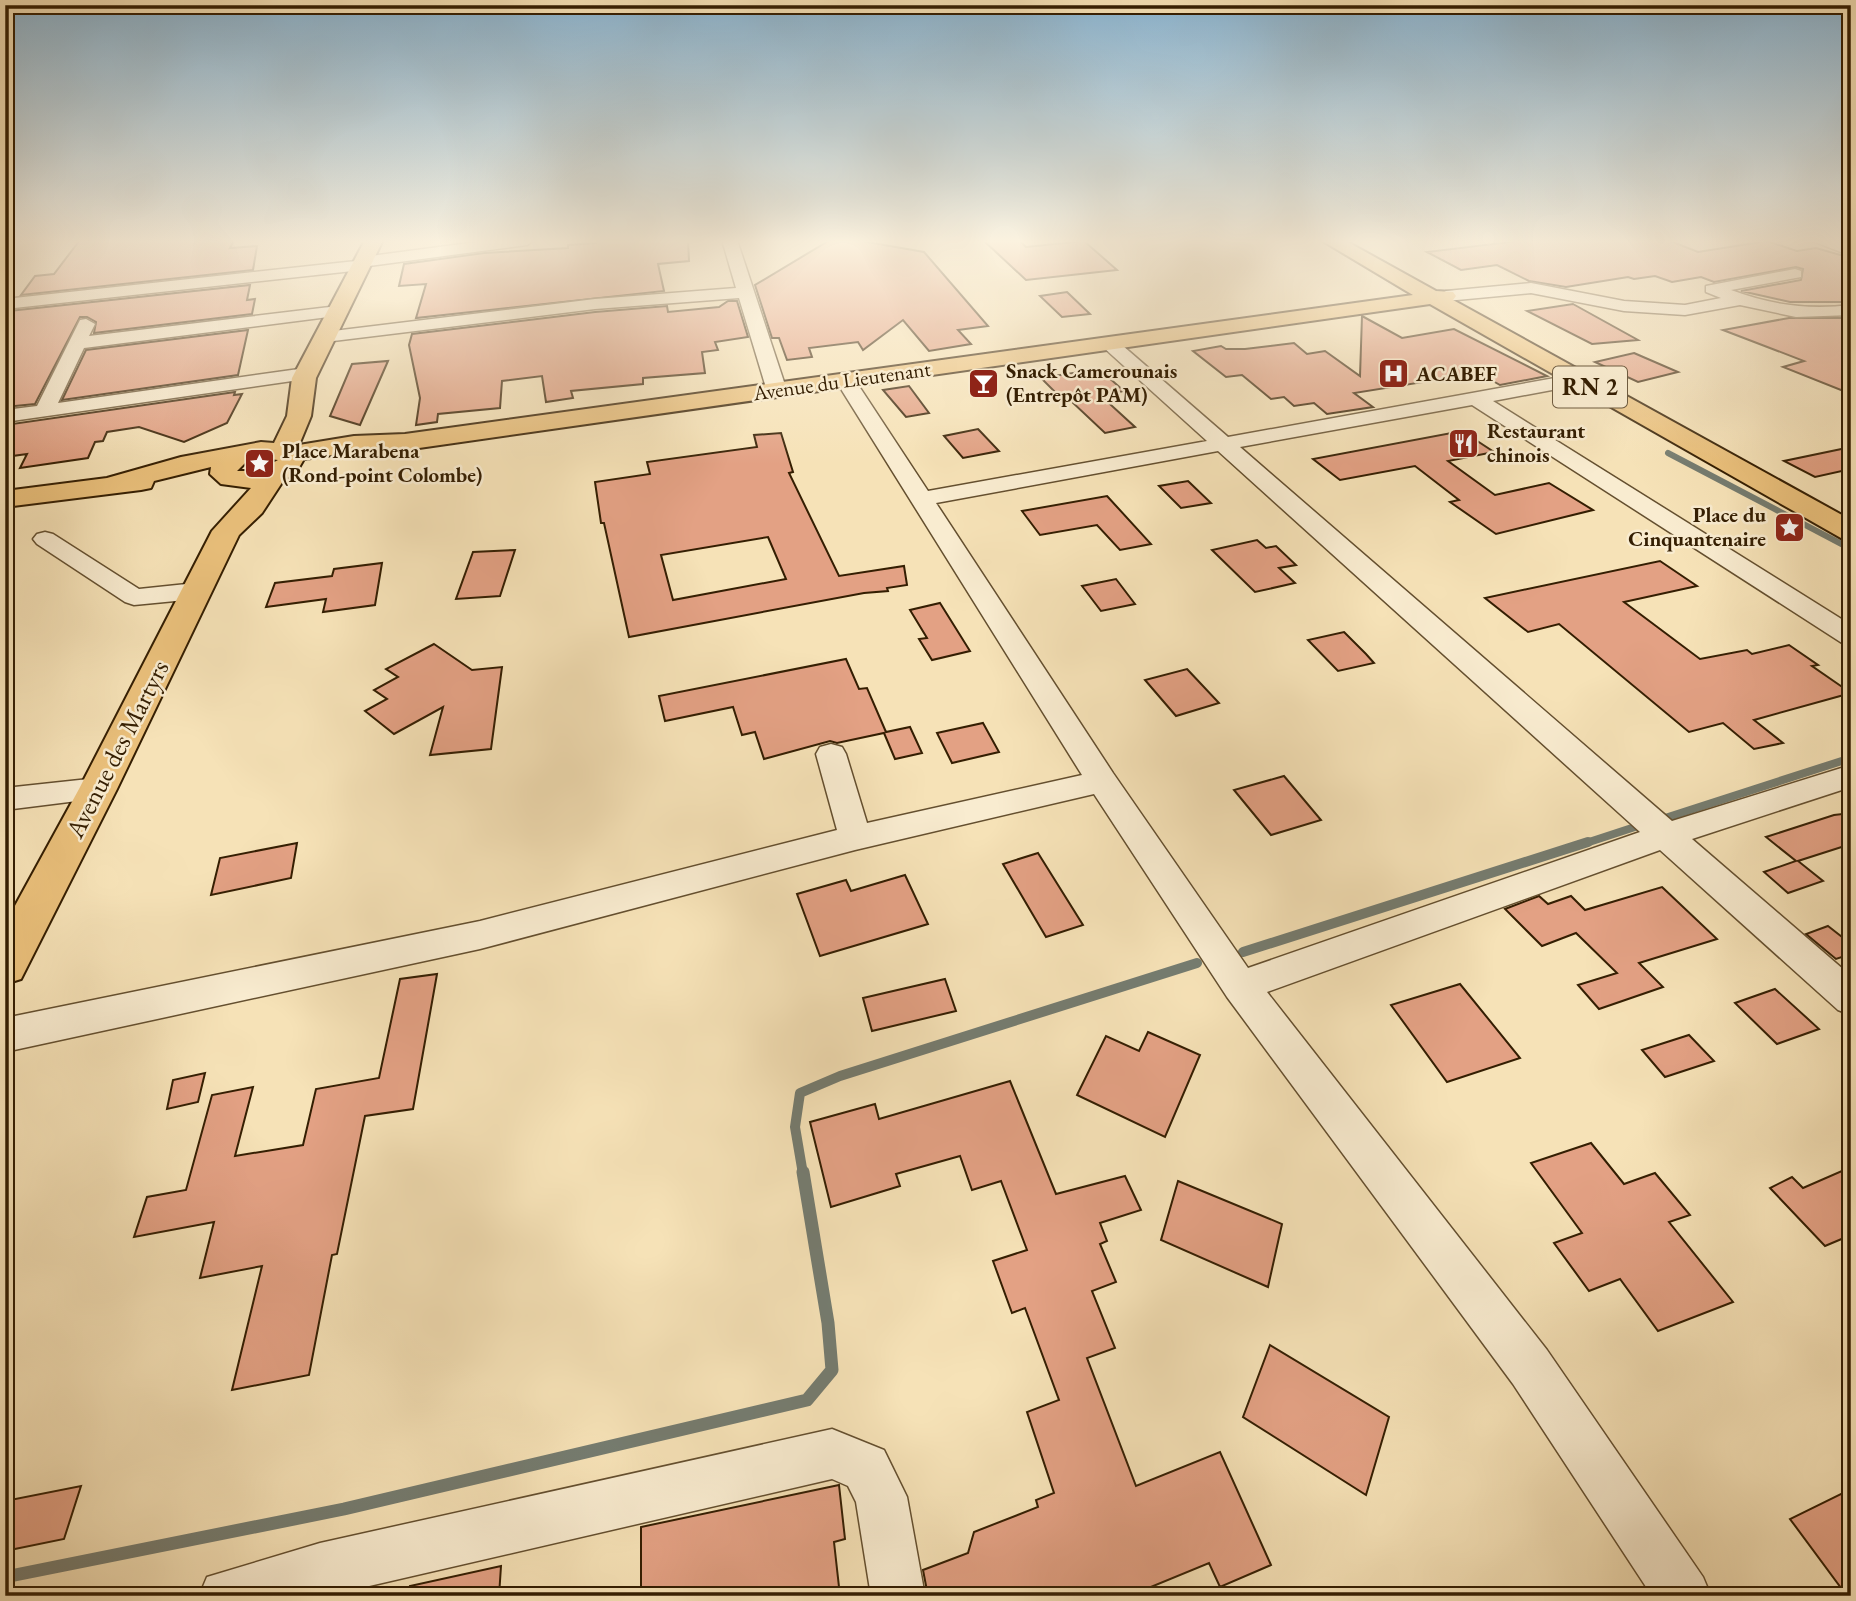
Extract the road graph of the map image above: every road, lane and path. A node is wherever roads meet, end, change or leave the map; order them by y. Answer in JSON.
{"nodes":[{"id":1,"x":90,"y":315,"type":"edge"},
{"id":2,"x":308,"y":315,"type":"edge"},
{"id":3,"x":336,"y":315,"type":"edge"},
{"id":4,"x":507,"y":315,"type":"edge"},
{"id":5,"x":754,"y":315,"type":"edge"},
{"id":6,"x":1310,"y":315,"type":"edge"},
{"id":7,"x":1453,"y":315,"type":"edge"},
{"id":8,"x":1464,"y":315,"type":"edge"},
{"id":9,"x":1472,"y":315,"type":"edge"},
{"id":10,"x":1467,"y":317,"type":"junction"},
{"id":11,"x":325,"y":337,"type":"junction"},
{"id":12,"x":77,"y":343,"type":"junction"},
{"id":13,"x":1110,"y":343,"type":"junction"},
{"id":14,"x":1577,"y":380,"type":"junction"},
{"id":15,"x":303,"y":381,"type":"junction"},
{"id":16,"x":846,"y":381,"type":"junction"},
{"id":17,"x":777,"y":391,"type":"junction"},
{"id":18,"x":1479,"y":400,"type":"junction"},
{"id":19,"x":44,"y":411,"type":"junction"},
{"id":20,"x":5,"y":416,"type":"edge"},
{"id":21,"x":1222,"y":446,"type":"junction"},
{"id":22,"x":282,"y":462,"type":"junction"},
{"id":23,"x":234,"y":466,"type":"junction"},
{"id":24,"x":5,"y":499,"type":"edge"},
{"id":25,"x":920,"y":499,"type":"junction"},
{"id":26,"x":1838,"y":510,"type":"edge"},
{"id":27,"x":226,"y":531,"type":"junction"},
{"id":28,"x":1851,"y":532,"type":"edge"},
{"id":29,"x":45,"y":538,"type":"dead end"},
{"id":30,"x":196,"y":591,"type":"junction"},
{"id":31,"x":1851,"y":637,"type":"edge"},
{"id":32,"x":831,"y":754,"type":"dead end"},
{"id":33,"x":1851,"y":776,"type":"edge"},
{"id":34,"x":1102,"y":781,"type":"junction"},
{"id":35,"x":98,"y":789,"type":"junction"},
{"id":36,"x":5,"y":800,"type":"edge"},
{"id":37,"x":1664,"y":835,"type":"junction"},
{"id":38,"x":855,"y":838,"type":"junction"},
{"id":39,"x":5,"y":966,"type":"edge"},
{"id":40,"x":1240,"y":985,"type":"junction"},
{"id":41,"x":1851,"y":999,"type":"edge"},
{"id":42,"x":5,"y":1035,"type":"edge"},
{"id":43,"x":318,"y":1583,"type":"edge"},
{"id":44,"x":226,"y":1596,"type":"edge"},
{"id":45,"x":898,"y":1596,"type":"edge"},
{"id":46,"x":1684,"y":1596,"type":"edge"}],
"edges":[{"from":1,"to":12,"type":"street"},
{"from":2,"to":12,"type":"street"},
{"from":3,"to":11,"type":"main road","name":"Avenue des Martyrs"},
{"from":4,"to":11,"type":"street"},
{"from":5,"to":17,"type":"street"},
{"from":6,"to":13,"type":"main road","name":"Avenue du Lieutenant"},
{"from":7,"to":10,"type":"main road"},
{"from":8,"to":10,"type":"main road","number":"RN 2"},
{"from":9,"to":26,"type":"main road","number":"RN 2"},
{"from":10,"to":14,"type":"main road","number":"RN 2"},
{"from":11,"to":15,"type":"main road","name":"Avenue des Martyrs"},
{"from":12,"to":19,"type":"street"},
{"from":13,"to":16,"type":"main road","name":"Avenue du Lieutenant"},
{"from":13,"to":21,"type":"street"},
{"from":14,"to":18,"type":"street"},
{"from":14,"to":26,"type":"main road","number":"RN 2"},
{"from":15,"to":19,"type":"street"},
{"from":15,"to":22,"type":"main road","name":"Avenue des Martyrs"},
{"from":15,"to":23,"type":"main road","name":"Avenue des Martyrs"},
{"from":16,"to":17,"type":"main road","name":"Avenue du Lieutenant"},
{"from":16,"to":25,"type":"street"},
{"from":17,"to":22,"type":"main road","name":"Avenue du Lieutenant"},
{"from":18,"to":21,"type":"street"},
{"from":18,"to":31,"type":"street"},
{"from":19,"to":20,"type":"street"},
{"from":21,"to":25,"type":"street"},
{"from":21,"to":37,"type":"street"},
{"from":22,"to":23,"type":"main road","name":"Avenue du Lieutenant"},
{"from":22,"to":27,"type":"main road","name":"Avenue des Martyrs"},
{"from":23,"to":24,"type":"main road"},
{"from":23,"to":27,"type":"main road","name":"Avenue des Martyrs"},
{"from":25,"to":34,"type":"street"},
{"from":26,"to":28,"type":"main road","number":"RN 2"},
{"from":27,"to":30,"type":"main road","name":"Avenue des Martyrs"},
{"from":29,"to":30,"type":"street"},
{"from":30,"to":35,"type":"main road","name":"Avenue des Martyrs"},
{"from":32,"to":38,"type":"street"},
{"from":33,"to":37,"type":"street"},
{"from":34,"to":38,"type":"street"},
{"from":34,"to":40,"type":"street"},
{"from":35,"to":36,"type":"street"},
{"from":35,"to":39,"type":"main road","name":"Avenue des Martyrs"},
{"from":37,"to":40,"type":"street"},
{"from":37,"to":41,"type":"street"},
{"from":38,"to":42,"type":"street"},
{"from":40,"to":46,"type":"street"},
{"from":43,"to":44,"type":"street"},
{"from":43,"to":45,"type":"street"}]}
